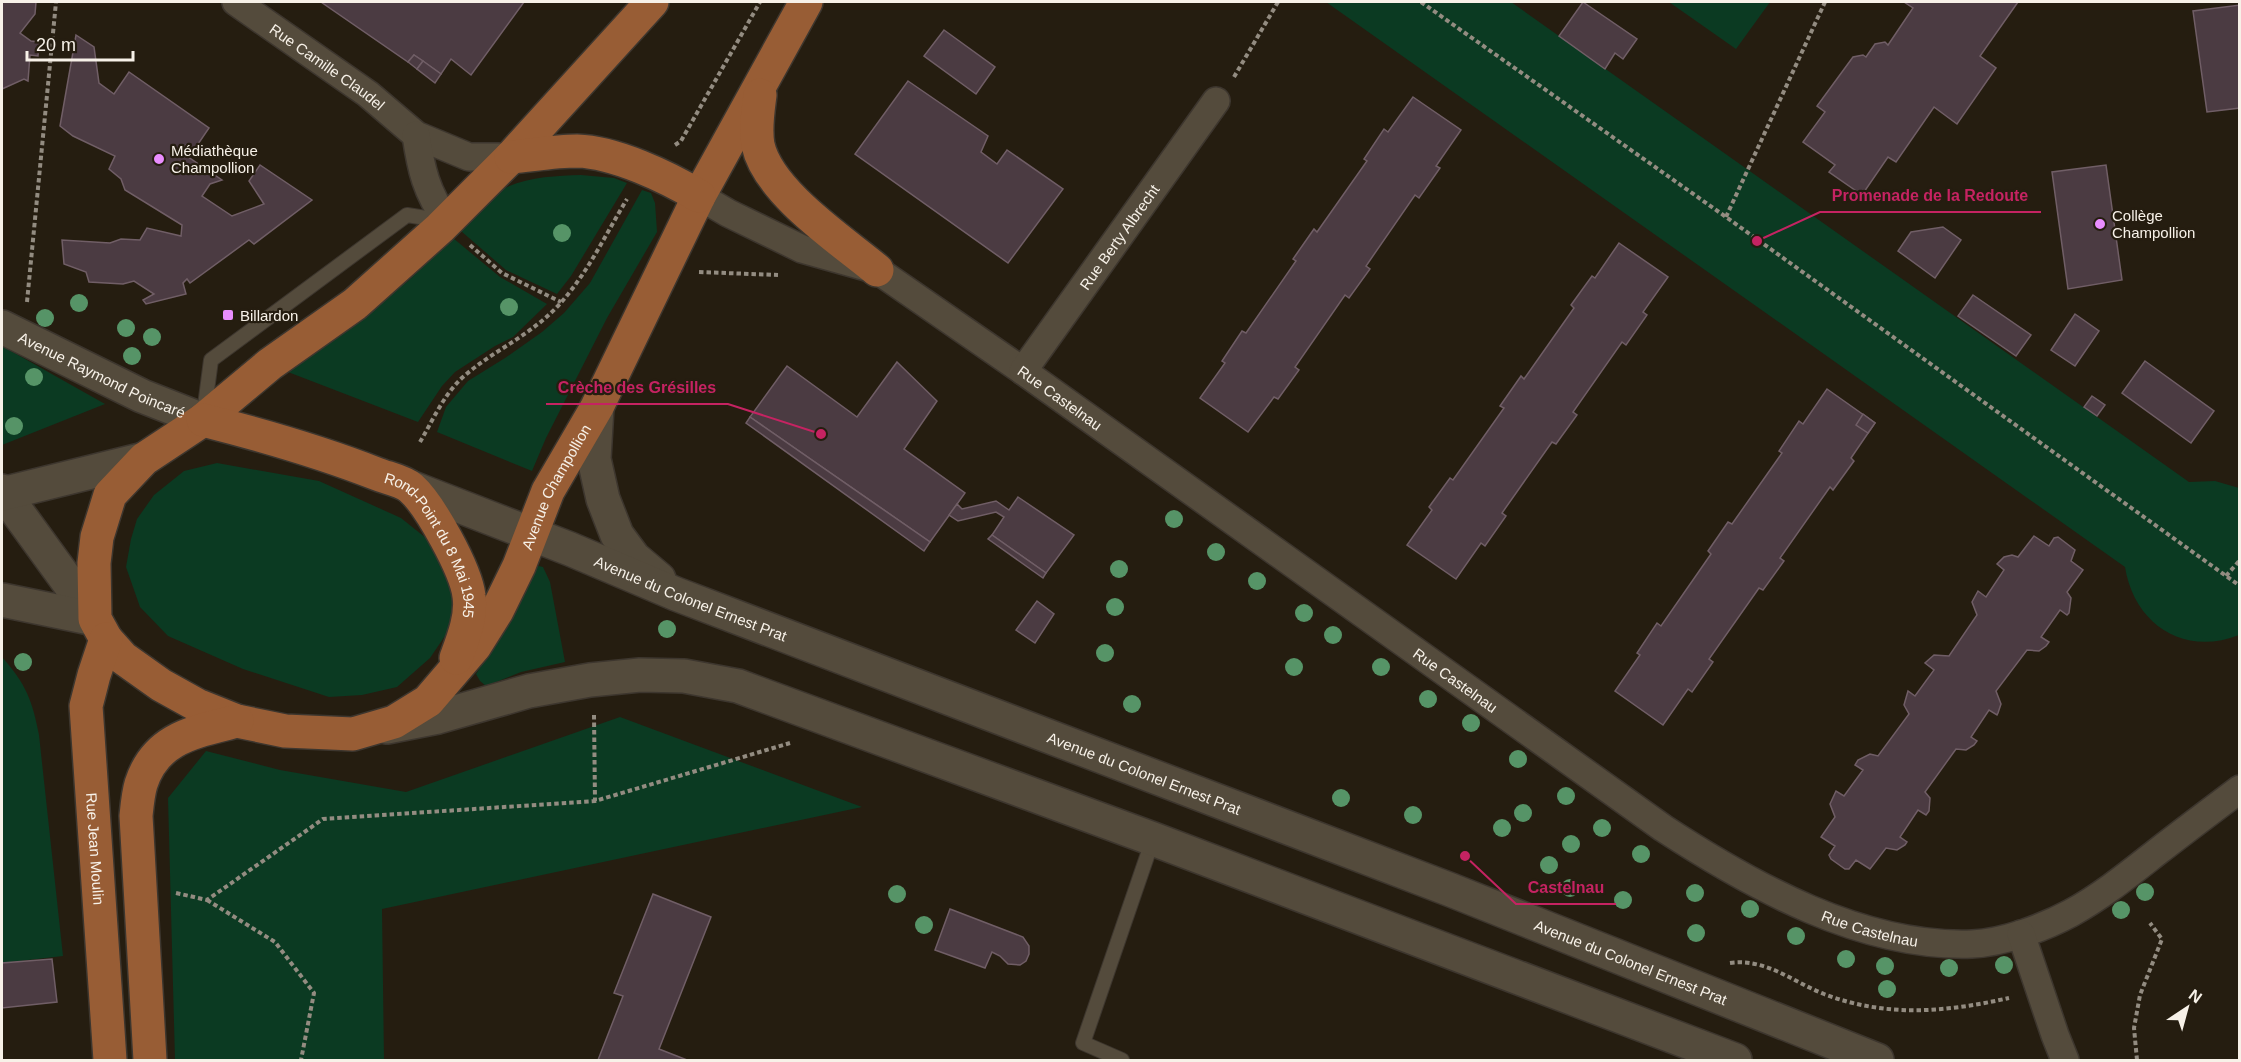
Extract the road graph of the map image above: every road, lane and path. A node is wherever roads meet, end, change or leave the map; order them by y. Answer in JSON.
{"nodes":[{"id":1,"x":56,"y":2,"type":"edge"},
{"id":2,"x":236,"y":2,"type":"edge"},
{"id":3,"x":652,"y":2,"type":"edge"},
{"id":4,"x":760,"y":2,"type":"edge"},
{"id":5,"x":806,"y":2,"type":"edge"},
{"id":6,"x":1278,"y":2,"type":"edge"},
{"id":7,"x":1421,"y":2,"type":"edge"},
{"id":8,"x":1825,"y":2,"type":"edge"},
{"id":9,"x":761,"y":84,"type":"junction"},
{"id":10,"x":1216,"y":102,"type":"joint"},
{"id":11,"x":416,"y":135,"type":"junction"},
{"id":12,"x":511,"y":157,"type":"junction"},
{"id":13,"x":645,"y":169,"type":"junction"},
{"id":14,"x":699,"y":196,"type":"junction"},
{"id":15,"x":1726,"y":216,"type":"junction"},
{"id":16,"x":447,"y":221,"type":"junction"},
{"id":17,"x":877,"y":270,"type":"junction"},
{"id":18,"x":688,"y":272,"type":"dead end"},
{"id":19,"x":786,"y":275,"type":"dead end"},
{"id":20,"x":561,"y":302,"type":"junction"},
{"id":21,"x":13,"y":332,"type":"edge"},
{"id":22,"x":1023,"y":371,"type":"junction"},
{"id":23,"x":597,"y":407,"type":"junction"},
{"id":24,"x":203,"y":420,"type":"junction"},
{"id":25,"x":420,"y":442,"type":"dead end"},
{"id":26,"x":144,"y":459,"type":"junction"},
{"id":27,"x":410,"y":487,"type":"junction"},
{"id":28,"x":2,"y":493,"type":"edge"},
{"id":29,"x":532,"y":534,"type":"junction"},
{"id":30,"x":2240,"y":560,"type":"edge"},
{"id":31,"x":2226,"y":576,"type":"junction"},
{"id":32,"x":2240,"y":586,"type":"edge"},
{"id":33,"x":676,"y":594,"type":"junction"},
{"id":34,"x":2,"y":600,"type":"edge"},
{"id":35,"x":101,"y":629,"type":"junction"},
{"id":36,"x":451,"y":674,"type":"junction"},
{"id":37,"x":594,"y":708,"type":"dead end"},
{"id":38,"x":237,"y":721,"type":"junction"},
{"id":39,"x":845,"y":726,"type":"junction"},
{"id":40,"x":353,"y":734,"type":"junction"},
{"id":41,"x":2240,"y":789,"type":"edge"},
{"id":42,"x":595,"y":801,"type":"junction"},
{"id":43,"x":1153,"y":839,"type":"junction"},
{"id":44,"x":138,"y":884,"type":"junction"},
{"id":45,"x":207,"y":900,"type":"junction"},
{"id":46,"x":2150,"y":923,"type":"dead end"},
{"id":47,"x":2021,"y":934,"type":"junction"},
{"id":48,"x":1691,"y":986,"type":"junction"},
{"id":49,"x":2038,"y":987,"type":"junction"},
{"id":50,"x":110,"y":1060,"type":"edge"},
{"id":51,"x":150,"y":1060,"type":"edge"},
{"id":52,"x":301,"y":1060,"type":"edge"},
{"id":53,"x":1122,"y":1060,"type":"edge"},
{"id":54,"x":1735,"y":1060,"type":"edge"},
{"id":55,"x":1877,"y":1060,"type":"edge"},
{"id":56,"x":2065,"y":1060,"type":"edge"},
{"id":57,"x":2137,"y":1060,"type":"edge"}],
"edges":[{"from":1,"to":21,"type":"path"},
{"from":2,"to":11,"type":"street","name":"Rue Camille Claudel"},
{"from":3,"to":12,"type":"main road"},
{"from":4,"to":13,"type":"path"},
{"from":5,"to":9,"type":"main road","name":"Avenue Champollion"},
{"from":6,"to":10,"type":"path"},
{"from":7,"to":15,"type":"path"},
{"from":8,"to":15,"type":"path"},
{"from":9,"to":14,"type":"main road","name":"Avenue Champollion"},
{"from":9,"to":17,"type":"main road"},
{"from":10,"to":22,"type":"street","name":"Rue Berty Albrecht"},
{"from":11,"to":12,"type":"street","name":"Rue Camille Claudel"},
{"from":11,"to":16,"type":"street"},
{"from":12,"to":13,"type":"main road"},
{"from":12,"to":16,"type":"main road"},
{"from":13,"to":14,"type":"main road"},
{"from":13,"to":20,"type":"path"},
{"from":14,"to":17,"type":"street","name":"Rue Castelnau"},
{"from":14,"to":23,"type":"main road","name":"Avenue Champollion"},
{"from":15,"to":31,"type":"path"},
{"from":16,"to":20,"type":"path"},
{"from":16,"to":24,"type":"main road"},
{"from":17,"to":22,"type":"street","name":"Rue Castelnau"},
{"from":18,"to":19,"type":"path"},
{"from":20,"to":25,"type":"path"},
{"from":21,"to":24,"type":"main road","name":"Avenue Raymond Poincaré"},
{"from":22,"to":47,"type":"street","name":"Rue Castelnau"},
{"from":23,"to":29,"type":"main road","name":"Avenue Champollion"},
{"from":23,"to":33,"type":"main road"},
{"from":24,"to":26,"type":"main road"},
{"from":24,"to":27,"type":"main road","name":"Rond-Point du 8 Mai 1945"},
{"from":26,"to":28,"type":"main road"},
{"from":26,"to":35,"type":"main road"},
{"from":27,"to":29,"type":"main road","name":"Avenue du Colonel Ernest Prat"},
{"from":27,"to":36,"type":"main road","name":"Rond-Point du 8 Mai 1945"},
{"from":28,"to":35,"type":"main road"},
{"from":29,"to":33,"type":"main road","name":"Avenue du Colonel Ernest Prat"},
{"from":29,"to":36,"type":"main road","name":"Avenue Champollion"},
{"from":30,"to":31,"type":"path"},
{"from":31,"to":32,"type":"path"},
{"from":33,"to":48,"type":"main road","name":"Avenue du Colonel Ernest Prat"},
{"from":34,"to":35,"type":"main road"},
{"from":35,"to":38,"type":"main road","name":"Rond-Point du 8 Mai 1945"},
{"from":35,"to":50,"type":"main road","name":"Rue Jean Moulin"},
{"from":36,"to":40,"type":"main road","name":"Rond-Point du 8 Mai 1945"},
{"from":37,"to":42,"type":"path"},
{"from":38,"to":40,"type":"main road","name":"Rond-Point du 8 Mai 1945"},
{"from":38,"to":44,"type":"main road"},
{"from":39,"to":40,"type":"main road"},
{"from":39,"to":42,"type":"path"},
{"from":39,"to":43,"type":"main road"},
{"from":41,"to":47,"type":"street","name":"Rue Castelnau"},
{"from":42,"to":45,"type":"path"},
{"from":43,"to":53,"type":"lane"},
{"from":43,"to":54,"type":"main road"},
{"from":44,"to":45,"type":"path"},
{"from":44,"to":51,"type":"main road"},
{"from":45,"to":52,"type":"path"},
{"from":46,"to":57,"type":"path"},
{"from":47,"to":49,"type":"street"},
{"from":48,"to":49,"type":"path"},
{"from":48,"to":55,"type":"main road","name":"Avenue du Colonel Ernest Prat"},
{"from":49,"to":56,"type":"street"}]}
